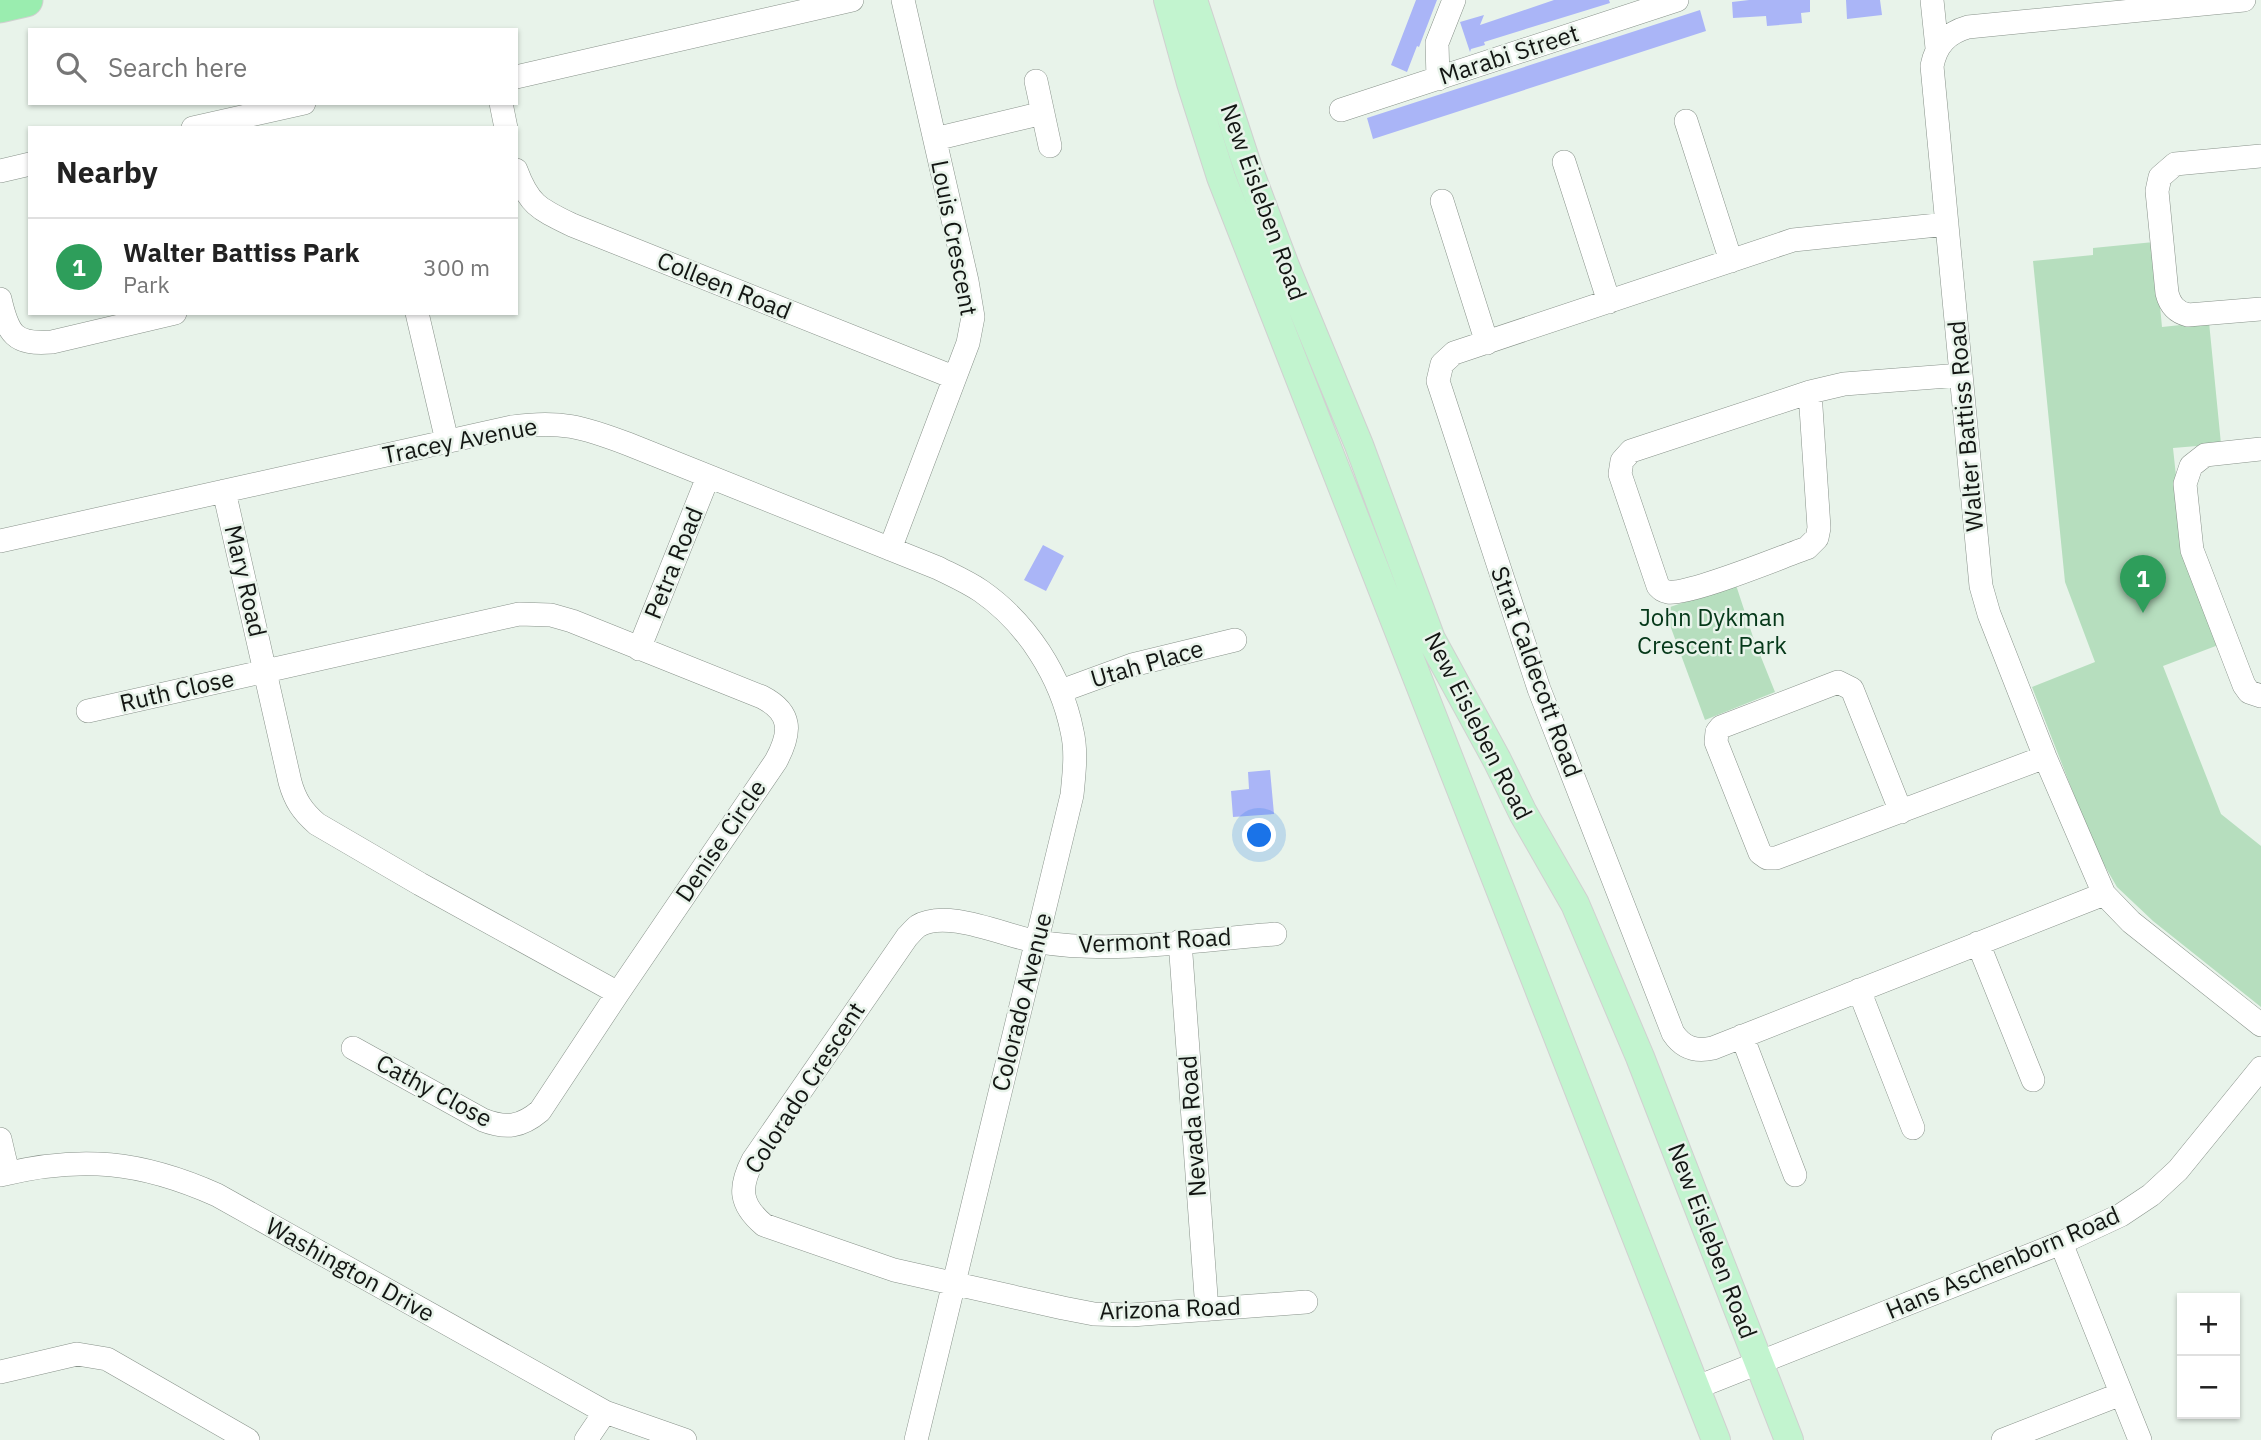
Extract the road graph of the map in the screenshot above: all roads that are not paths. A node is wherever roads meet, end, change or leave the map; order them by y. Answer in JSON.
{"nodes":[{"id":1,"x":26,"y":0,"type":"edge"},
{"id":2,"x":852,"y":0,"type":"edge"},
{"id":3,"x":903,"y":0,"type":"edge"},
{"id":4,"x":1168,"y":0,"type":"edge"},
{"id":5,"x":1193,"y":0,"type":"edge"},
{"id":6,"x":1454,"y":0,"type":"edge"},
{"id":7,"x":1677,"y":0,"type":"edge"},
{"id":8,"x":1932,"y":0,"type":"edge"},
{"id":9,"x":2244,"y":0,"type":"edge"},
{"id":10,"x":0,"y":6,"type":"edge"},
{"id":11,"x":1623,"y":8,"type":"edge"},
{"id":12,"x":1937,"y":48,"type":"junction"},
{"id":13,"x":518,"y":77,"type":"edge"},
{"id":14,"x":1438,"y":79,"type":"junction"},
{"id":15,"x":1036,"y":81,"type":"dead end"},
{"id":16,"x":294,"y":105,"type":"edge"},
{"id":17,"x":501,"y":105,"type":"edge"},
{"id":18,"x":1341,"y":110,"type":"dead end"},
{"id":19,"x":1043,"y":113,"type":"junction"},
{"id":20,"x":1686,"y":121,"type":"dead end"},
{"id":21,"x":202,"y":126,"type":"edge"},
{"id":22,"x":506,"y":126,"type":"edge"},
{"id":23,"x":935,"y":139,"type":"junction"},
{"id":24,"x":1050,"y":146,"type":"dead end"},
{"id":25,"x":2261,"y":156,"type":"edge"},
{"id":26,"x":1564,"y":162,"type":"dead end"},
{"id":27,"x":28,"y":164,"type":"edge"},
{"id":28,"x":0,"y":171,"type":"edge"},
{"id":29,"x":518,"y":175,"type":"edge"},
{"id":30,"x":1441,"y":201,"type":"dead end"},
{"id":31,"x":1947,"y":224,"type":"junction"},
{"id":32,"x":1731,"y":261,"type":"junction"},
{"id":33,"x":0,"y":299,"type":"edge"},
{"id":34,"x":1609,"y":302,"type":"junction"},
{"id":35,"x":2261,"y":309,"type":"edge"},
{"id":36,"x":167,"y":315,"type":"edge"},
{"id":37,"x":417,"y":315,"type":"edge"},
{"id":38,"x":1487,"y":343,"type":"junction"},
{"id":39,"x":1961,"y":375,"type":"junction"},
{"id":40,"x":953,"y":377,"type":"junction"},
{"id":41,"x":1810,"y":392,"type":"junction"},
{"id":42,"x":447,"y":441,"type":"junction"},
{"id":43,"x":2261,"y":449,"type":"edge"},
{"id":44,"x":708,"y":477,"type":"junction"},
{"id":45,"x":224,"y":491,"type":"junction"},
{"id":46,"x":0,"y":541,"type":"edge"},
{"id":47,"x":890,"y":549,"type":"junction"},
{"id":48,"x":980,"y":590,"type":"joint"},
{"id":49,"x":1235,"y":640,"type":"dead end"},
{"id":50,"x":639,"y":649,"type":"junction"},
{"id":51,"x":265,"y":671,"type":"junction"},
{"id":52,"x":1060,"y":691,"type":"junction"},
{"id":53,"x":2261,"y":696,"type":"edge"},
{"id":54,"x":88,"y":711,"type":"dead end"},
{"id":55,"x":2045,"y":757,"type":"junction"},
{"id":56,"x":1901,"y":812,"type":"junction"},
{"id":57,"x":2104,"y":894,"type":"junction"},
{"id":58,"x":1275,"y":934,"type":"dead end"},
{"id":59,"x":1180,"y":941,"type":"junction"},
{"id":60,"x":1036,"y":942,"type":"junction"},
{"id":61,"x":1978,"y":943,"type":"junction"},
{"id":62,"x":1858,"y":990,"type":"junction"},
{"id":63,"x":618,"y":993,"type":"junction"},
{"id":64,"x":2261,"y":1025,"type":"edge"},
{"id":65,"x":1742,"y":1036,"type":"junction"},
{"id":66,"x":353,"y":1048,"type":"dead end"},
{"id":67,"x":2261,"y":1068,"type":"edge"},
{"id":68,"x":2033,"y":1080,"type":"dead end"},
{"id":69,"x":1913,"y":1128,"type":"dead end"},
{"id":70,"x":0,"y":1139,"type":"edge"},
{"id":71,"x":4,"y":1174,"type":"edge"},
{"id":72,"x":1795,"y":1175,"type":"dead end"},
{"id":73,"x":2061,"y":1243,"type":"junction"},
{"id":74,"x":954,"y":1282,"type":"junction"},
{"id":75,"x":1306,"y":1302,"type":"dead end"},
{"id":76,"x":1207,"y":1310,"type":"junction"},
{"id":77,"x":1759,"y":1362,"type":"junction"},
{"id":78,"x":0,"y":1371,"type":"edge"},
{"id":79,"x":1695,"y":1388,"type":"junction"},
{"id":80,"x":2121,"y":1394,"type":"junction"},
{"id":81,"x":605,"y":1412,"type":"junction"},
{"id":82,"x":2033,"y":1434,"type":"edge"},
{"id":83,"x":248,"y":1440,"type":"edge"},
{"id":84,"x":586,"y":1440,"type":"edge"},
{"id":85,"x":685,"y":1440,"type":"edge"},
{"id":86,"x":916,"y":1440,"type":"edge"},
{"id":87,"x":1716,"y":1440,"type":"edge"},
{"id":88,"x":1789,"y":1440,"type":"edge"},
{"id":89,"x":2003,"y":1440,"type":"edge"},
{"id":90,"x":2140,"y":1440,"type":"edge"}],
"edges":[{"from":1,"to":10,"type":"highway"},
{"from":2,"to":13,"type":"street"},
{"from":3,"to":23,"type":"street","name":"Louis Crescent"},
{"from":4,"to":79,"type":"main road","name":"New Eisleben Road"},
{"from":5,"to":77,"type":"main road","name":"New Eisleben Road"},
{"from":6,"to":14,"type":"street"},
{"from":7,"to":11,"type":"street","name":"Marabi Street"},
{"from":8,"to":12,"type":"street","name":"Walter Battiss Road"},
{"from":9,"to":12,"type":"street"},
{"from":11,"to":14,"type":"street","name":"Marabi Street"},
{"from":12,"to":31,"type":"street","name":"Walter Battiss Road"},
{"from":14,"to":18,"type":"street","name":"Marabi Street"},
{"from":15,"to":19,"type":"street"},
{"from":16,"to":21,"type":"street"},
{"from":17,"to":22,"type":"street"},
{"from":19,"to":23,"type":"street"},
{"from":19,"to":24,"type":"street"},
{"from":20,"to":32,"type":"street"},
{"from":23,"to":40,"type":"street","name":"Louis Crescent"},
{"from":25,"to":35,"type":"street"},
{"from":26,"to":34,"type":"street"},
{"from":27,"to":28,"type":"street"},
{"from":29,"to":40,"type":"street","name":"Colleen Road"},
{"from":30,"to":38,"type":"street"},
{"from":31,"to":32,"type":"street","name":"Strat Caldecott Road"},
{"from":31,"to":39,"type":"street","name":"Walter Battiss Road"},
{"from":32,"to":34,"type":"street","name":"Strat Caldecott Road"},
{"from":33,"to":36,"type":"street"},
{"from":34,"to":38,"type":"street","name":"Strat Caldecott Road"},
{"from":37,"to":42,"type":"street"},
{"from":38,"to":65,"type":"street","name":"Strat Caldecott Road"},
{"from":39,"to":41,"type":"street"},
{"from":39,"to":55,"type":"street","name":"Walter Battiss Road"},
{"from":40,"to":47,"type":"street","name":"Louis Crescent"},
{"from":41,"to":41,"type":"street"},
{"from":42,"to":44,"type":"street","name":"Tracey Avenue"},
{"from":42,"to":45,"type":"street","name":"Tracey Avenue"},
{"from":43,"to":53,"type":"street"},
{"from":44,"to":47,"type":"street","name":"Tracey Avenue"},
{"from":44,"to":50,"type":"street","name":"Petra Road"},
{"from":45,"to":46,"type":"street","name":"Tracey Avenue"},
{"from":45,"to":51,"type":"street","name":"Mary Road"},
{"from":47,"to":48,"type":"street","name":"Tracey Avenue"},
{"from":48,"to":52,"type":"street","name":"Colorado Avenue"},
{"from":49,"to":52,"type":"street","name":"Utah Place"},
{"from":50,"to":51,"type":"street","name":"Denise Circle"},
{"from":50,"to":63,"type":"street","name":"Denise Circle"},
{"from":51,"to":54,"type":"street","name":"Ruth Close"},
{"from":51,"to":63,"type":"street"},
{"from":52,"to":60,"type":"street","name":"Colorado Avenue"},
{"from":55,"to":56,"type":"street"},
{"from":55,"to":57,"type":"street","name":"Walter Battiss Road"},
{"from":56,"to":56,"type":"street"},
{"from":57,"to":61,"type":"street","name":"Strat Caldecott Road"},
{"from":57,"to":64,"type":"street","name":"Walter Battiss Road"},
{"from":58,"to":59,"type":"street","name":"Vermont Road"},
{"from":59,"to":60,"type":"street","name":"Vermont Road"},
{"from":59,"to":76,"type":"street","name":"Nevada Road"},
{"from":60,"to":74,"type":"street","name":"Colorado Avenue"},
{"from":60,"to":74,"type":"street","name":"Colorado Crescent"},
{"from":61,"to":62,"type":"street","name":"Strat Caldecott Road"},
{"from":61,"to":68,"type":"street"},
{"from":62,"to":65,"type":"street","name":"Strat Caldecott Road"},
{"from":62,"to":69,"type":"street"},
{"from":63,"to":66,"type":"street","name":"Cathy Close"},
{"from":65,"to":72,"type":"street"},
{"from":67,"to":73,"type":"street","name":"Hans Aschenborn Road"},
{"from":70,"to":71,"type":"street"},
{"from":71,"to":81,"type":"street","name":"Washington Drive"},
{"from":73,"to":77,"type":"street","name":"Hans Aschenborn Road"},
{"from":73,"to":80,"type":"street"},
{"from":74,"to":76,"type":"street","name":"Arizona Road"},
{"from":74,"to":86,"type":"street","name":"Colorado Avenue"},
{"from":75,"to":76,"type":"street","name":"Arizona Road"},
{"from":77,"to":79,"type":"street","name":"Hans Aschenborn Road"},
{"from":77,"to":88,"type":"main road","name":"New Eisleben Road"},
{"from":78,"to":83,"type":"street"},
{"from":79,"to":87,"type":"main road","name":"New Eisleben Road"},
{"from":80,"to":82,"type":"street"},
{"from":80,"to":90,"type":"street"},
{"from":81,"to":84,"type":"street"},
{"from":81,"to":85,"type":"street","name":"Washington Drive"},
{"from":82,"to":89,"type":"street"}]}
